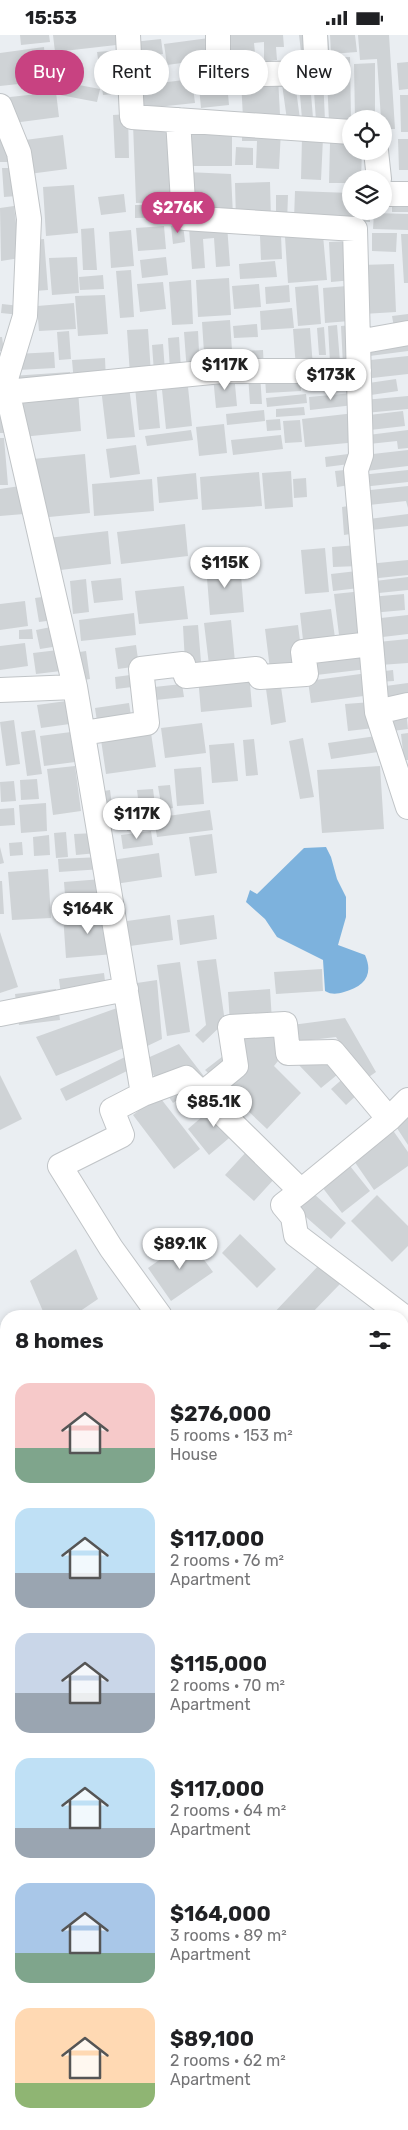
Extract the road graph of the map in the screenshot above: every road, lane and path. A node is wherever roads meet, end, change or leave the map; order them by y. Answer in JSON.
{"nodes":[{"id":1,"x":128,"y":35,"type":"edge"},
{"id":2,"x":218,"y":35,"type":"edge"},
{"id":3,"x":315,"y":35,"type":"edge"},
{"id":4,"x":0,"y":106,"type":"edge"},
{"id":5,"x":178,"y":120,"type":"junction"},
{"id":6,"x":342,"y":131,"type":"edge"},
{"id":7,"x":392,"y":194,"type":"edge"},
{"id":8,"x":408,"y":194,"type":"edge"},
{"id":9,"x":408,"y":333,"type":"edge"},
{"id":10,"x":358,"y":341,"type":"junction"},
{"id":11,"x":358,"y":371,"type":"junction"},
{"id":12,"x":7,"y":392,"type":"junction"},
{"id":13,"x":371,"y":644,"type":"junction"},
{"id":14,"x":75,"y":687,"type":"junction"},
{"id":15,"x":0,"y":690,"type":"edge"},
{"id":16,"x":408,"y":705,"type":"edge"},
{"id":17,"x":377,"y":712,"type":"junction"},
{"id":18,"x":83,"y":733,"type":"junction"},
{"id":19,"x":408,"y":807,"type":"edge"},
{"id":20,"x":126,"y":989,"type":"junction"},
{"id":21,"x":0,"y":1014,"type":"edge"},
{"id":22,"x":143,"y":1094,"type":"junction"},
{"id":23,"x":202,"y":1094,"type":"junction"},
{"id":24,"x":408,"y":1100,"type":"edge"},
{"id":25,"x":389,"y":1119,"type":"junction"},
{"id":26,"x":301,"y":1191,"type":"junction"},
{"id":27,"x":156,"y":1310,"type":"edge"},
{"id":28,"x":395,"y":1310,"type":"edge"}],
"edges":[{"from":1,"to":5,"type":"street"},
{"from":2,"to":3,"type":"street"},
{"from":4,"to":12,"type":"street"},
{"from":5,"to":6,"type":"street"},
{"from":5,"to":10,"type":"street"},
{"from":7,"to":8,"type":"street"},
{"from":9,"to":10,"type":"street"},
{"from":10,"to":11,"type":"street"},
{"from":11,"to":12,"type":"street"},
{"from":11,"to":13,"type":"street"},
{"from":12,"to":14,"type":"street"},
{"from":13,"to":17,"type":"street"},
{"from":13,"to":18,"type":"street"},
{"from":14,"to":15,"type":"street"},
{"from":14,"to":18,"type":"street"},
{"from":16,"to":17,"type":"street"},
{"from":17,"to":19,"type":"street"},
{"from":18,"to":20,"type":"street"},
{"from":20,"to":21,"type":"street"},
{"from":20,"to":22,"type":"street"},
{"from":22,"to":23,"type":"street"},
{"from":22,"to":27,"type":"street"},
{"from":23,"to":25,"type":"street"},
{"from":23,"to":26,"type":"street"},
{"from":24,"to":25,"type":"street"},
{"from":25,"to":26,"type":"street"},
{"from":26,"to":28,"type":"street"}]}
